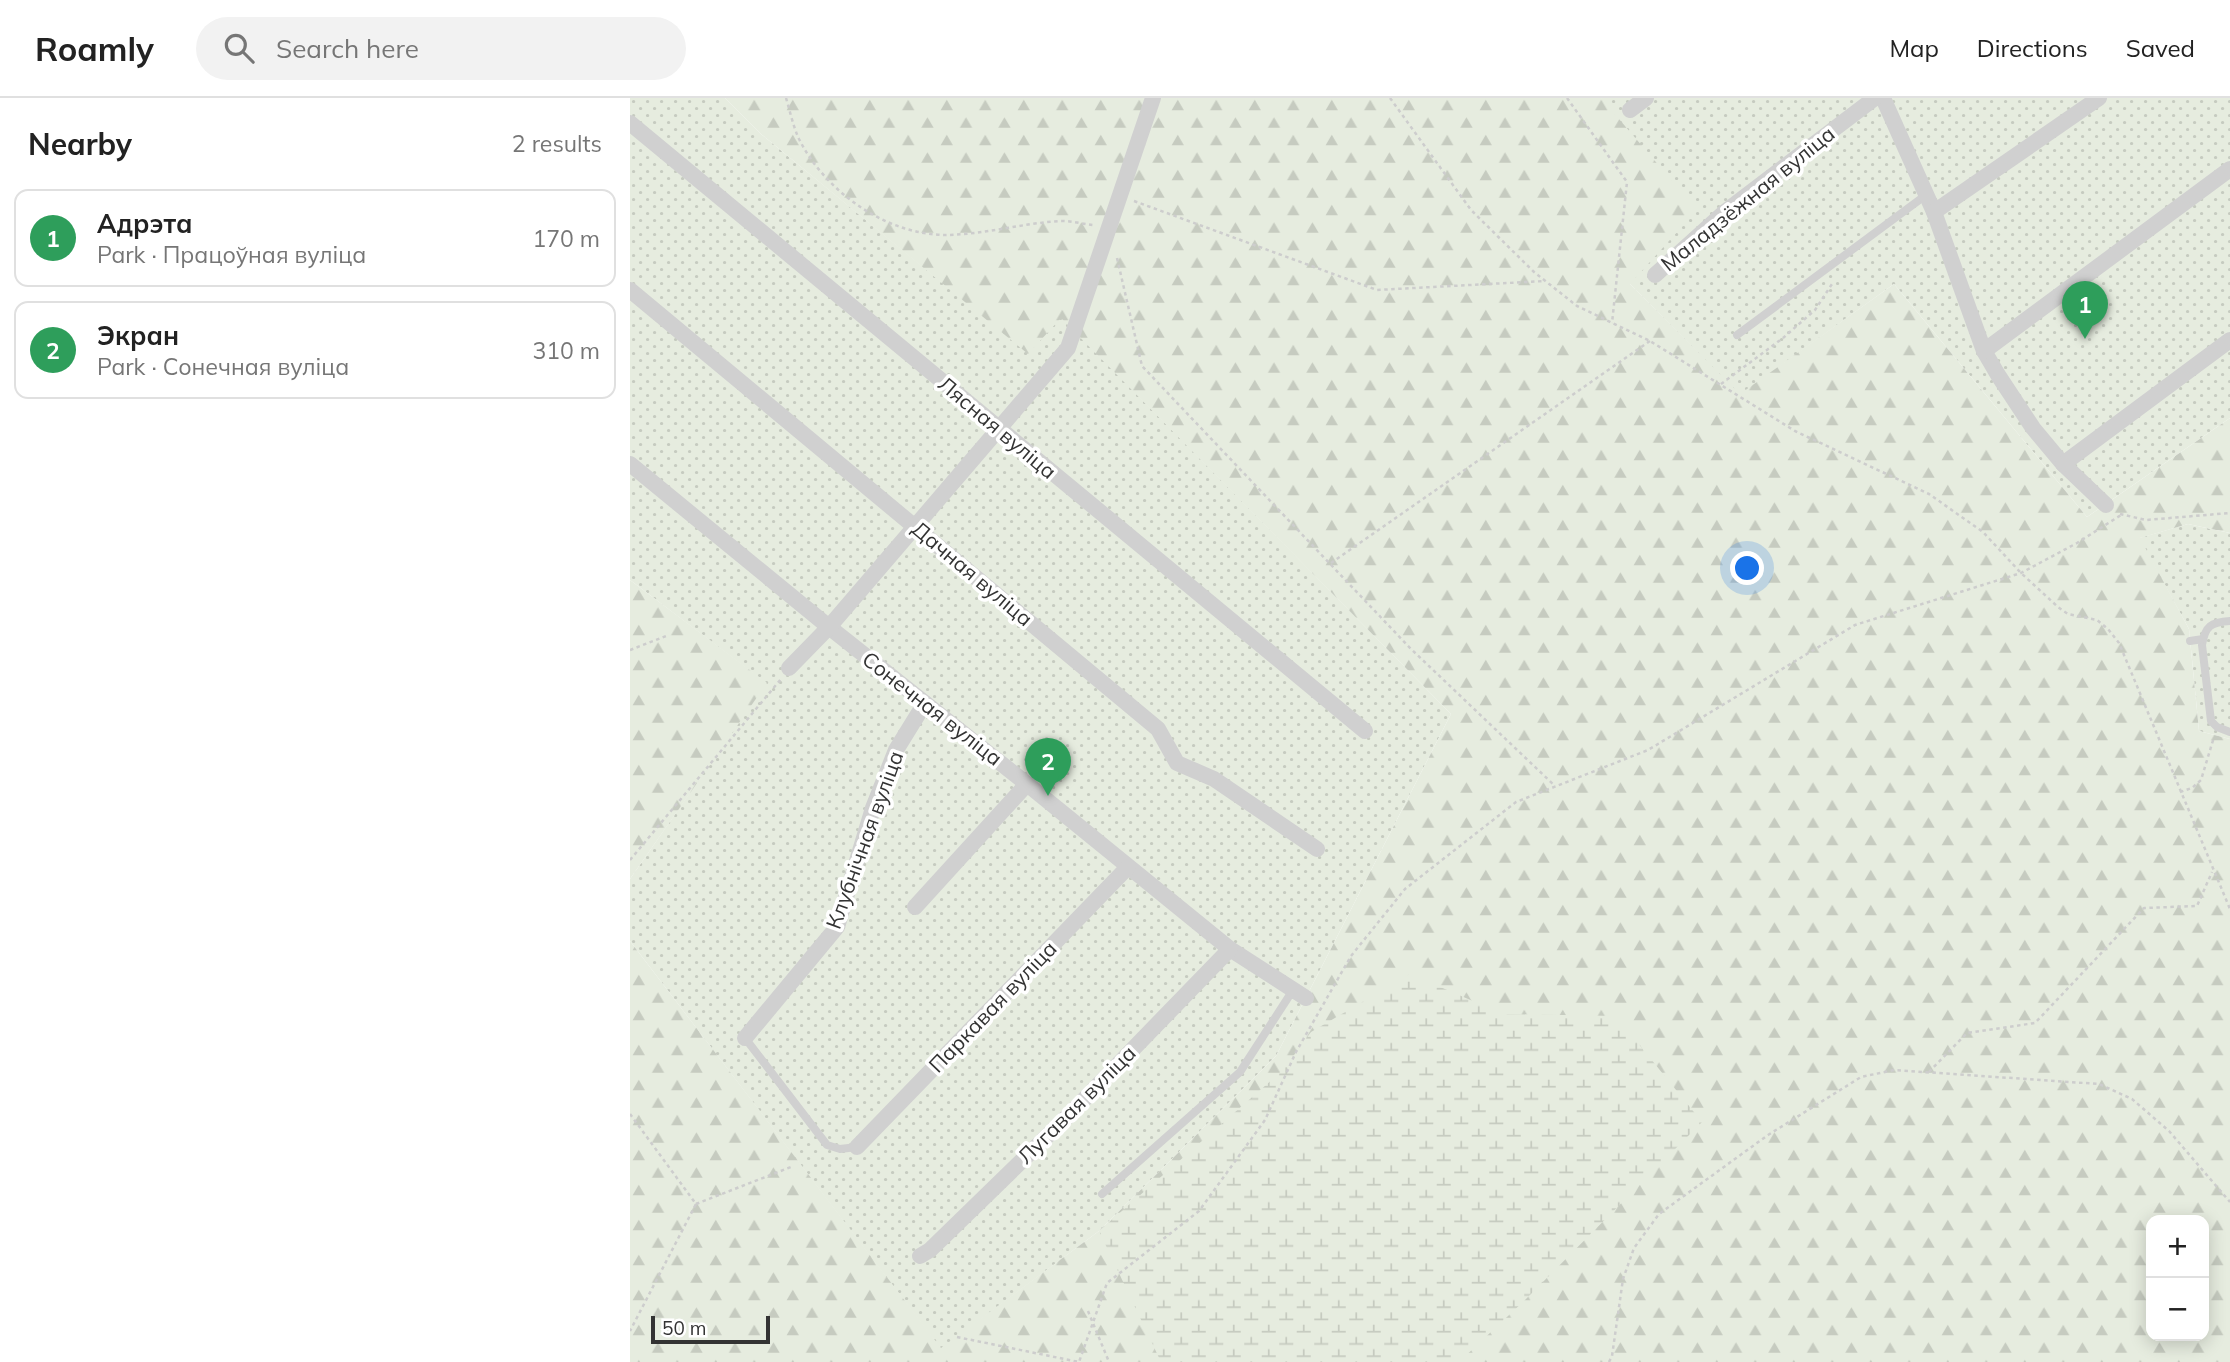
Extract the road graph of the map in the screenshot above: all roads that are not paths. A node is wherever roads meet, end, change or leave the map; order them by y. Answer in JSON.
{"nodes":[{"id":1,"x":1153,"y":98,"type":"edge"},
{"id":2,"x":1646,"y":98,"type":"edge"},
{"id":3,"x":1875,"y":98,"type":"edge"},
{"id":4,"x":1883,"y":98,"type":"edge"},
{"id":5,"x":2099,"y":98,"type":"edge"},
{"id":6,"x":1630,"y":110,"type":"dead end"},
{"id":7,"x":630,"y":123,"type":"edge"},
{"id":8,"x":2230,"y":169,"type":"edge"},
{"id":9,"x":1926,"y":195,"type":"junction"},
{"id":10,"x":1934,"y":212,"type":"junction"},
{"id":11,"x":1655,"y":275,"type":"dead end"},
{"id":12,"x":630,"y":289,"type":"edge"},
{"id":13,"x":1737,"y":335,"type":"dead end"},
{"id":14,"x":2230,"y":340,"type":"edge"},
{"id":15,"x":1984,"y":351,"type":"junction"},
{"id":16,"x":999,"y":429,"type":"junction"},
{"id":17,"x":630,"y":464,"type":"edge"},
{"id":18,"x":2063,"y":464,"type":"junction"},
{"id":19,"x":2106,"y":505,"type":"road end"},
{"id":20,"x":914,"y":526,"type":"junction"},
{"id":21,"x":2230,"y":621,"type":"edge"},
{"id":22,"x":829,"y":627,"type":"junction"},
{"id":23,"x":2203,"y":639,"type":"junction"},
{"id":24,"x":2190,"y":641,"type":"dead end"},
{"id":25,"x":789,"y":668,"type":"road end"},
{"id":26,"x":925,"y":703,"type":"junction"},
{"id":27,"x":1365,"y":732,"type":"dead end"},
{"id":28,"x":2230,"y":732,"type":"edge"},
{"id":29,"x":1027,"y":784,"type":"junction"},
{"id":30,"x":1317,"y":849,"type":"dead end"},
{"id":31,"x":1128,"y":867,"type":"junction"},
{"id":32,"x":915,"y":906,"type":"dead end"},
{"id":33,"x":1230,"y":949,"type":"junction"},
{"id":34,"x":1299,"y":994,"type":"joint"},
{"id":35,"x":745,"y":1038,"type":"joint"},
{"id":36,"x":857,"y":1147,"type":"joint"},
{"id":37,"x":1102,"y":1194,"type":"dead end"},
{"id":38,"x":920,"y":1256,"type":"dead end"}],
"edges":[{"from":1,"to":16,"type":"street"},
{"from":2,"to":6,"type":"street"},
{"from":3,"to":11,"type":"street","name":"Маладзёжная вуліца"},
{"from":4,"to":9,"type":"street"},
{"from":5,"to":10,"type":"street"},
{"from":7,"to":16,"type":"street","name":"Лясная вуліца"},
{"from":8,"to":15,"type":"street"},
{"from":9,"to":10,"type":"street"},
{"from":9,"to":13,"type":"lane"},
{"from":10,"to":15,"type":"street"},
{"from":12,"to":20,"type":"street","name":"Дачная вуліца"},
{"from":14,"to":18,"type":"street"},
{"from":15,"to":18,"type":"street"},
{"from":16,"to":20,"type":"street"},
{"from":16,"to":27,"type":"street","name":"Лясная вуліца"},
{"from":17,"to":22,"type":"street","name":"Сонечная вуліца"},
{"from":18,"to":19,"type":"street"},
{"from":20,"to":22,"type":"street"},
{"from":20,"to":30,"type":"street","name":"Дачная вуліца"},
{"from":21,"to":23,"type":"lane"},
{"from":22,"to":25,"type":"street"},
{"from":22,"to":26,"type":"street","name":"Сонечная вуліца"},
{"from":23,"to":24,"type":"lane"},
{"from":23,"to":28,"type":"lane"},
{"from":26,"to":29,"type":"street","name":"Сонечная вуліца"},
{"from":26,"to":35,"type":"street","name":"Клубнічная вуліца"},
{"from":29,"to":31,"type":"street","name":"Сонечная вуліца"},
{"from":29,"to":32,"type":"street"},
{"from":31,"to":33,"type":"street","name":"Сонечная вуліца"},
{"from":31,"to":36,"type":"street","name":"Паркавая вуліца"},
{"from":33,"to":34,"type":"street","name":"Сонечная вуліца"},
{"from":33,"to":38,"type":"street","name":"Лугавая вуліца"},
{"from":34,"to":37,"type":"lane"},
{"from":35,"to":36,"type":"lane"}]}
